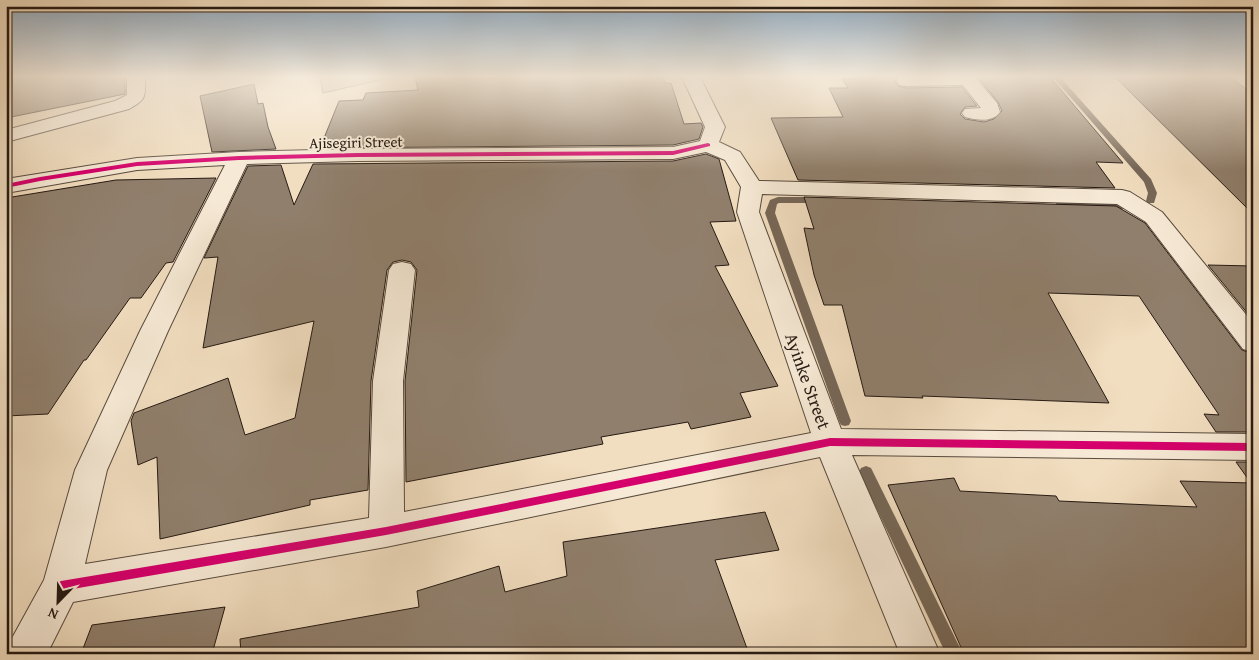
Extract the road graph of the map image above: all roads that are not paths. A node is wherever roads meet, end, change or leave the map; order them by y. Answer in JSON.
{"nodes":[{"id":1,"x":112,"y":108,"type":"edge"},
{"id":2,"x":706,"y":108,"type":"edge"},
{"id":3,"x":990,"y":108,"type":"edge"},
{"id":4,"x":972,"y":113,"type":"dead end"},
{"id":5,"x":6,"y":136,"type":"edge"},
{"id":6,"x":708,"y":146,"type":"junction"},
{"id":7,"x":239,"y":158,"type":"junction"},
{"id":8,"x":6,"y":186,"type":"edge"},
{"id":9,"x":752,"y":188,"type":"junction"},
{"id":10,"x":402,"y":270,"type":"dead end"},
{"id":11,"x":1253,"y":342,"type":"edge"},
{"id":12,"x":830,"y":442,"type":"junction"},
{"id":13,"x":1253,"y":447,"type":"edge"},
{"id":14,"x":386,"y":531,"type":"junction"},
{"id":15,"x":61,"y":586,"type":"junction"},
{"id":16,"x":25,"y":654,"type":"edge"},
{"id":17,"x":920,"y":654,"type":"edge"}],
"edges":[{"from":1,"to":5,"type":"street"},
{"from":2,"to":6,"type":"street"},
{"from":3,"to":4,"type":"street"},
{"from":6,"to":7,"type":"street","name":"Ajisegiri Street"},
{"from":6,"to":9,"type":"street"},
{"from":7,"to":8,"type":"street","name":"Ajisegiri Street"},
{"from":7,"to":15,"type":"street"},
{"from":9,"to":11,"type":"street"},
{"from":9,"to":12,"type":"street","name":"Ayinke Street"},
{"from":10,"to":14,"type":"street"},
{"from":12,"to":13,"type":"street"},
{"from":12,"to":14,"type":"street"},
{"from":12,"to":17,"type":"street","name":"Ayinke Street"},
{"from":14,"to":15,"type":"street"},
{"from":15,"to":16,"type":"street"}]}
